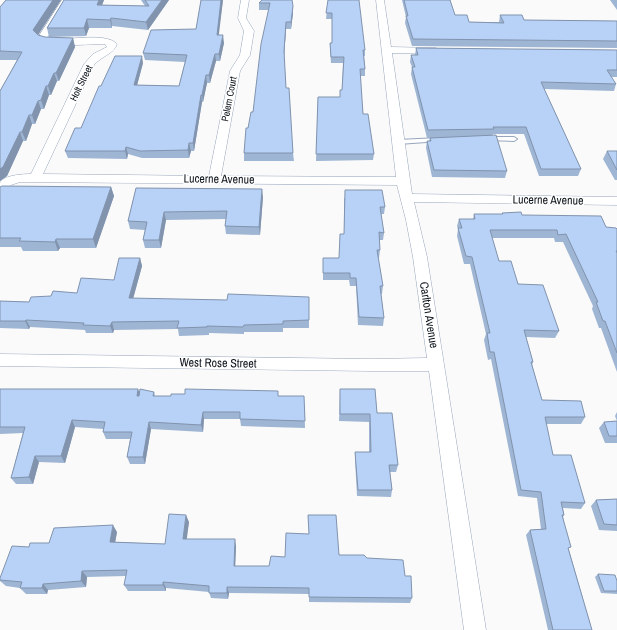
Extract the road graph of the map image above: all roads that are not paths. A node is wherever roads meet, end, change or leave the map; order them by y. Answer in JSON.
{"nodes":[{"id":1,"x":66,"y":0,"type":"edge"},
{"id":2,"x":245,"y":0,"type":"edge"},
{"id":3,"x":380,"y":0,"type":"edge"},
{"id":4,"x":387,"y":50,"type":"junction"},
{"id":5,"x":442,"y":51,"type":"edge"},
{"id":6,"x":514,"y":138,"type":"dead end"},
{"id":7,"x":448,"y":140,"type":"edge"},
{"id":8,"x":478,"y":140,"type":"edge"},
{"id":9,"x":398,"y":142,"type":"junction"},
{"id":10,"x":35,"y":178,"type":"junction"},
{"id":11,"x":214,"y":179,"type":"junction"},
{"id":12,"x":403,"y":181,"type":"junction"},
{"id":13,"x":0,"y":192,"type":"edge"},
{"id":14,"x":406,"y":198,"type":"junction"},
{"id":15,"x":617,"y":201,"type":"edge"},
{"id":16,"x":0,"y":360,"type":"edge"},
{"id":17,"x":436,"y":364,"type":"junction"},
{"id":18,"x":475,"y":630,"type":"edge"}],
"edges":[{"from":1,"to":10,"type":"street","name":"Holt Street"},
{"from":2,"to":11,"type":"street","name":"Pelem Court"},
{"from":3,"to":4,"type":"street","name":"Carlton Avenue"},
{"from":4,"to":5,"type":"street"},
{"from":4,"to":9,"type":"street","name":"Carlton Avenue"},
{"from":6,"to":8,"type":"lane"},
{"from":7,"to":9,"type":"lane"},
{"from":9,"to":12,"type":"street","name":"Carlton Avenue"},
{"from":10,"to":11,"type":"street","name":"Lucerne Avenue"},
{"from":10,"to":13,"type":"street"},
{"from":11,"to":12,"type":"street","name":"Lucerne Avenue"},
{"from":12,"to":14,"type":"street","name":"Carlton Avenue"},
{"from":14,"to":15,"type":"street","name":"Lucerne Avenue"},
{"from":14,"to":17,"type":"street","name":"Carlton Avenue"},
{"from":16,"to":17,"type":"street","name":"West Rose Street"},
{"from":17,"to":18,"type":"street","name":"Carlton Avenue"}]}
